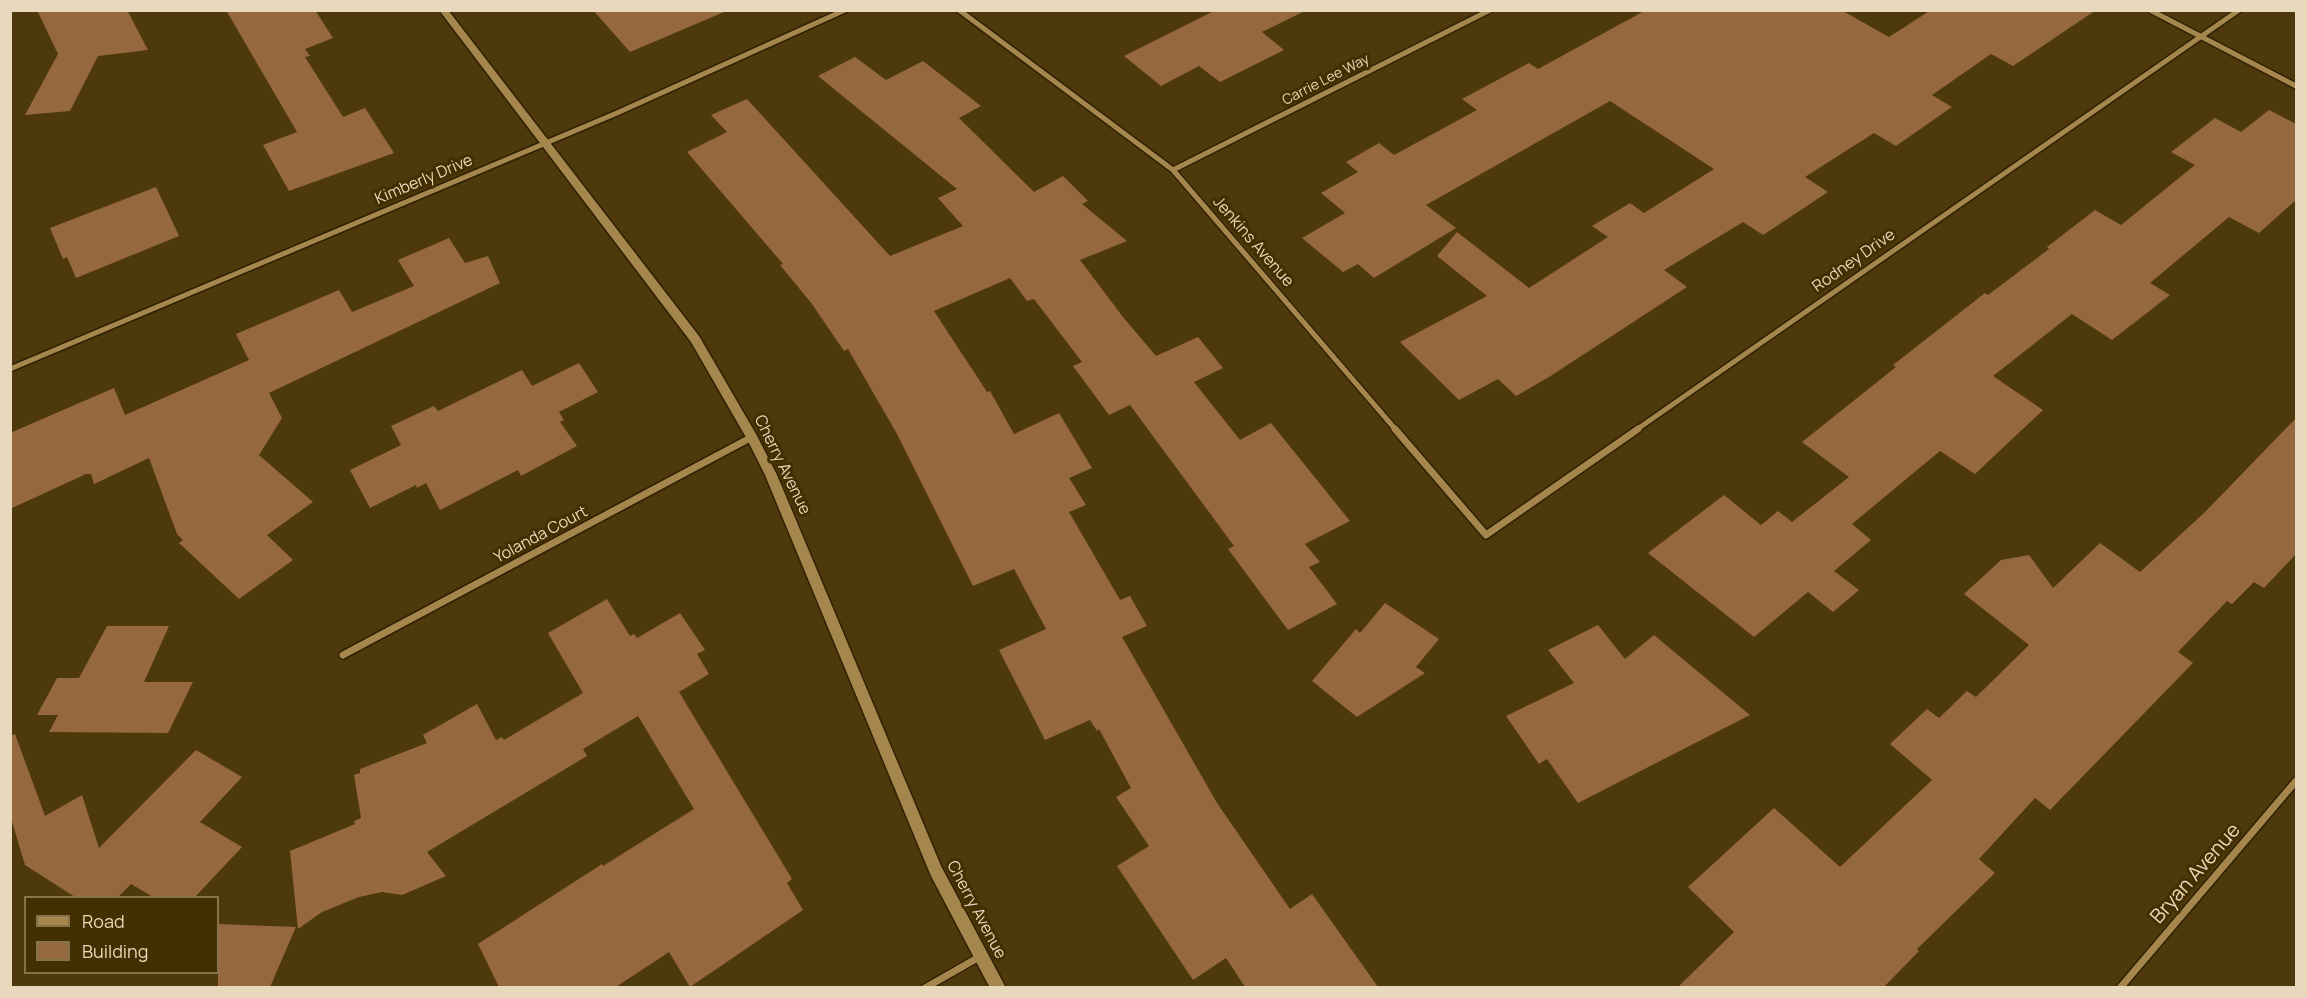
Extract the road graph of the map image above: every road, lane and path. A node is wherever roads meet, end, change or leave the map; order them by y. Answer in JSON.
{"nodes":[{"id":1,"x":443,"y":10,"type":"edge"},
{"id":2,"x":845,"y":10,"type":"edge"},
{"id":3,"x":959,"y":10,"type":"edge"},
{"id":4,"x":1490,"y":10,"type":"edge"},
{"id":5,"x":2150,"y":10,"type":"edge"},
{"id":6,"x":2239,"y":10,"type":"edge"},
{"id":7,"x":2200,"y":38,"type":"junction"},
{"id":8,"x":2296,"y":86,"type":"edge"},
{"id":9,"x":546,"y":143,"type":"junction"},
{"id":10,"x":1173,"y":171,"type":"junction"},
{"id":11,"x":10,"y":369,"type":"edge"},
{"id":12,"x":752,"y":437,"type":"junction"},
{"id":13,"x":1486,"y":535,"type":"joint"},
{"id":14,"x":343,"y":655,"type":"dead end"},
{"id":15,"x":2296,"y":781,"type":"edge"},
{"id":16,"x":981,"y":956,"type":"junction"},
{"id":17,"x":924,"y":987,"type":"edge"},
{"id":18,"x":999,"y":987,"type":"edge"},
{"id":19,"x":2120,"y":987,"type":"edge"}],
"edges":[{"from":1,"to":9,"type":"street","name":"Cherry Avenue"},
{"from":2,"to":9,"type":"street","name":"Kimberly Drive"},
{"from":3,"to":10,"type":"street","name":"Jenkins Avenue"},
{"from":4,"to":10,"type":"street","name":"Carrie Lee Way"},
{"from":5,"to":7,"type":"street"},
{"from":6,"to":7,"type":"street","name":"Rodney Drive"},
{"from":7,"to":8,"type":"street"},
{"from":7,"to":13,"type":"street","name":"Rodney Drive"},
{"from":9,"to":11,"type":"street","name":"Kimberly Drive"},
{"from":9,"to":12,"type":"street","name":"Cherry Avenue"},
{"from":10,"to":13,"type":"street","name":"Jenkins Avenue"},
{"from":12,"to":14,"type":"street","name":"Yolanda Court"},
{"from":12,"to":16,"type":"street","name":"Cherry Avenue"},
{"from":15,"to":19,"type":"street","name":"Bryan Avenue"},
{"from":16,"to":17,"type":"street"},
{"from":16,"to":18,"type":"street","name":"Cherry Avenue"}]}
